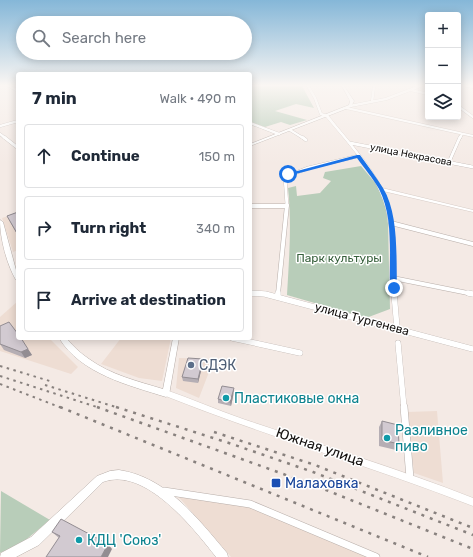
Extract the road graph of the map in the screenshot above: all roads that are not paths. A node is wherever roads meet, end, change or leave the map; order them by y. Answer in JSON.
{"nodes":[{"id":1,"x":320,"y":112,"type":"edge"},
{"id":2,"x":337,"y":112,"type":"edge"},
{"id":3,"x":370,"y":112,"type":"edge"},
{"id":4,"x":327,"y":116,"type":"junction"},
{"id":5,"x":16,"y":122,"type":"edge"},
{"id":6,"x":252,"y":124,"type":"edge"},
{"id":7,"x":0,"y":126,"type":"edge"},
{"id":8,"x":290,"y":130,"type":"junction"},
{"id":9,"x":0,"y":134,"type":"edge"},
{"id":10,"x":279,"y":134,"type":"junction"},
{"id":11,"x":462,"y":134,"type":"junction"},
{"id":12,"x":473,"y":136,"type":"edge"},
{"id":13,"x":306,"y":140,"type":"dead end"},
{"id":14,"x":252,"y":143,"type":"edge"},
{"id":15,"x":350,"y":144,"type":"junction"},
{"id":16,"x":16,"y":146,"type":"edge"},
{"id":17,"x":358,"y":156,"type":"junction"},
{"id":18,"x":449,"y":162,"type":"junction"},
{"id":19,"x":473,"y":167,"type":"edge"},
{"id":20,"x":381,"y":189,"type":"junction"},
{"id":21,"x":252,"y":206,"type":"edge"},
{"id":22,"x":287,"y":206,"type":"junction"},
{"id":23,"x":473,"y":211,"type":"edge"},
{"id":24,"x":0,"y":222,"type":"edge"},
{"id":25,"x":391,"y":223,"type":"junction"},
{"id":26,"x":473,"y":244,"type":"edge"},
{"id":27,"x":16,"y":275,"type":"edge"},
{"id":28,"x":393,"y":278,"type":"junction"},
{"id":29,"x":252,"y":293,"type":"edge"},
{"id":30,"x":473,"y":294,"type":"edge"},
{"id":31,"x":278,"y":297,"type":"junction"},
{"id":32,"x":397,"y":328,"type":"junction"},
{"id":33,"x":64,"y":340,"type":"edge"},
{"id":34,"x":176,"y":340,"type":"edge"},
{"id":35,"x":241,"y":340,"type":"edge"},
{"id":36,"x":398,"y":343,"type":"dead end"},
{"id":37,"x":473,"y":349,"type":"edge"},
{"id":38,"x":300,"y":353,"type":"dead end"},
{"id":39,"x":166,"y":393,"type":"junction"},
{"id":40,"x":410,"y":478,"type":"junction"},
{"id":41,"x":160,"y":491,"type":"junction"},
{"id":42,"x":473,"y":502,"type":"edge"},
{"id":43,"x":5,"y":557,"type":"edge"},
{"id":44,"x":223,"y":557,"type":"edge"},
{"id":45,"x":376,"y":557,"type":"edge"}],
"edges":[{"from":1,"to":4,"type":"street"},
{"from":2,"to":4,"type":"main road"},
{"from":3,"to":11,"type":"street"},
{"from":4,"to":8,"type":"main road"},
{"from":4,"to":15,"type":"street"},
{"from":5,"to":7,"type":"street"},
{"from":6,"to":10,"type":"street"},
{"from":8,"to":10,"type":"main road"},
{"from":8,"to":13,"type":"street"},
{"from":9,"to":16,"type":"street"},
{"from":10,"to":14,"type":"main road"},
{"from":11,"to":12,"type":"street"},
{"from":11,"to":18,"type":"street"},
{"from":15,"to":17,"type":"street"},
{"from":15,"to":18,"type":"street","name":"улица Некрасова"},
{"from":17,"to":20,"type":"street"},
{"from":17,"to":22,"type":"street"},
{"from":18,"to":19,"type":"street","name":"улица Некрасова"},
{"from":20,"to":23,"type":"street"},
{"from":20,"to":25,"type":"street"},
{"from":21,"to":22,"type":"street"},
{"from":22,"to":31,"type":"street"},
{"from":24,"to":27,"type":"main road"},
{"from":25,"to":26,"type":"street"},
{"from":25,"to":28,"type":"street"},
{"from":28,"to":30,"type":"street"},
{"from":28,"to":32,"type":"street"},
{"from":29,"to":31,"type":"street","name":"улица Тургенева"},
{"from":31,"to":32,"type":"street","name":"улица Тургенева"},
{"from":32,"to":37,"type":"street","name":"улица Тургенева"},
{"from":33,"to":39,"type":"main road"},
{"from":34,"to":39,"type":"main road"},
{"from":35,"to":38,"type":"street"},
{"from":36,"to":40,"type":"street"},
{"from":39,"to":40,"type":"street","name":"Южная улица"},
{"from":40,"to":42,"type":"street","name":"Южная улица"},
{"from":41,"to":43,"type":"main road"},
{"from":41,"to":44,"type":"main road"},
{"from":41,"to":45,"type":"street"}]}
